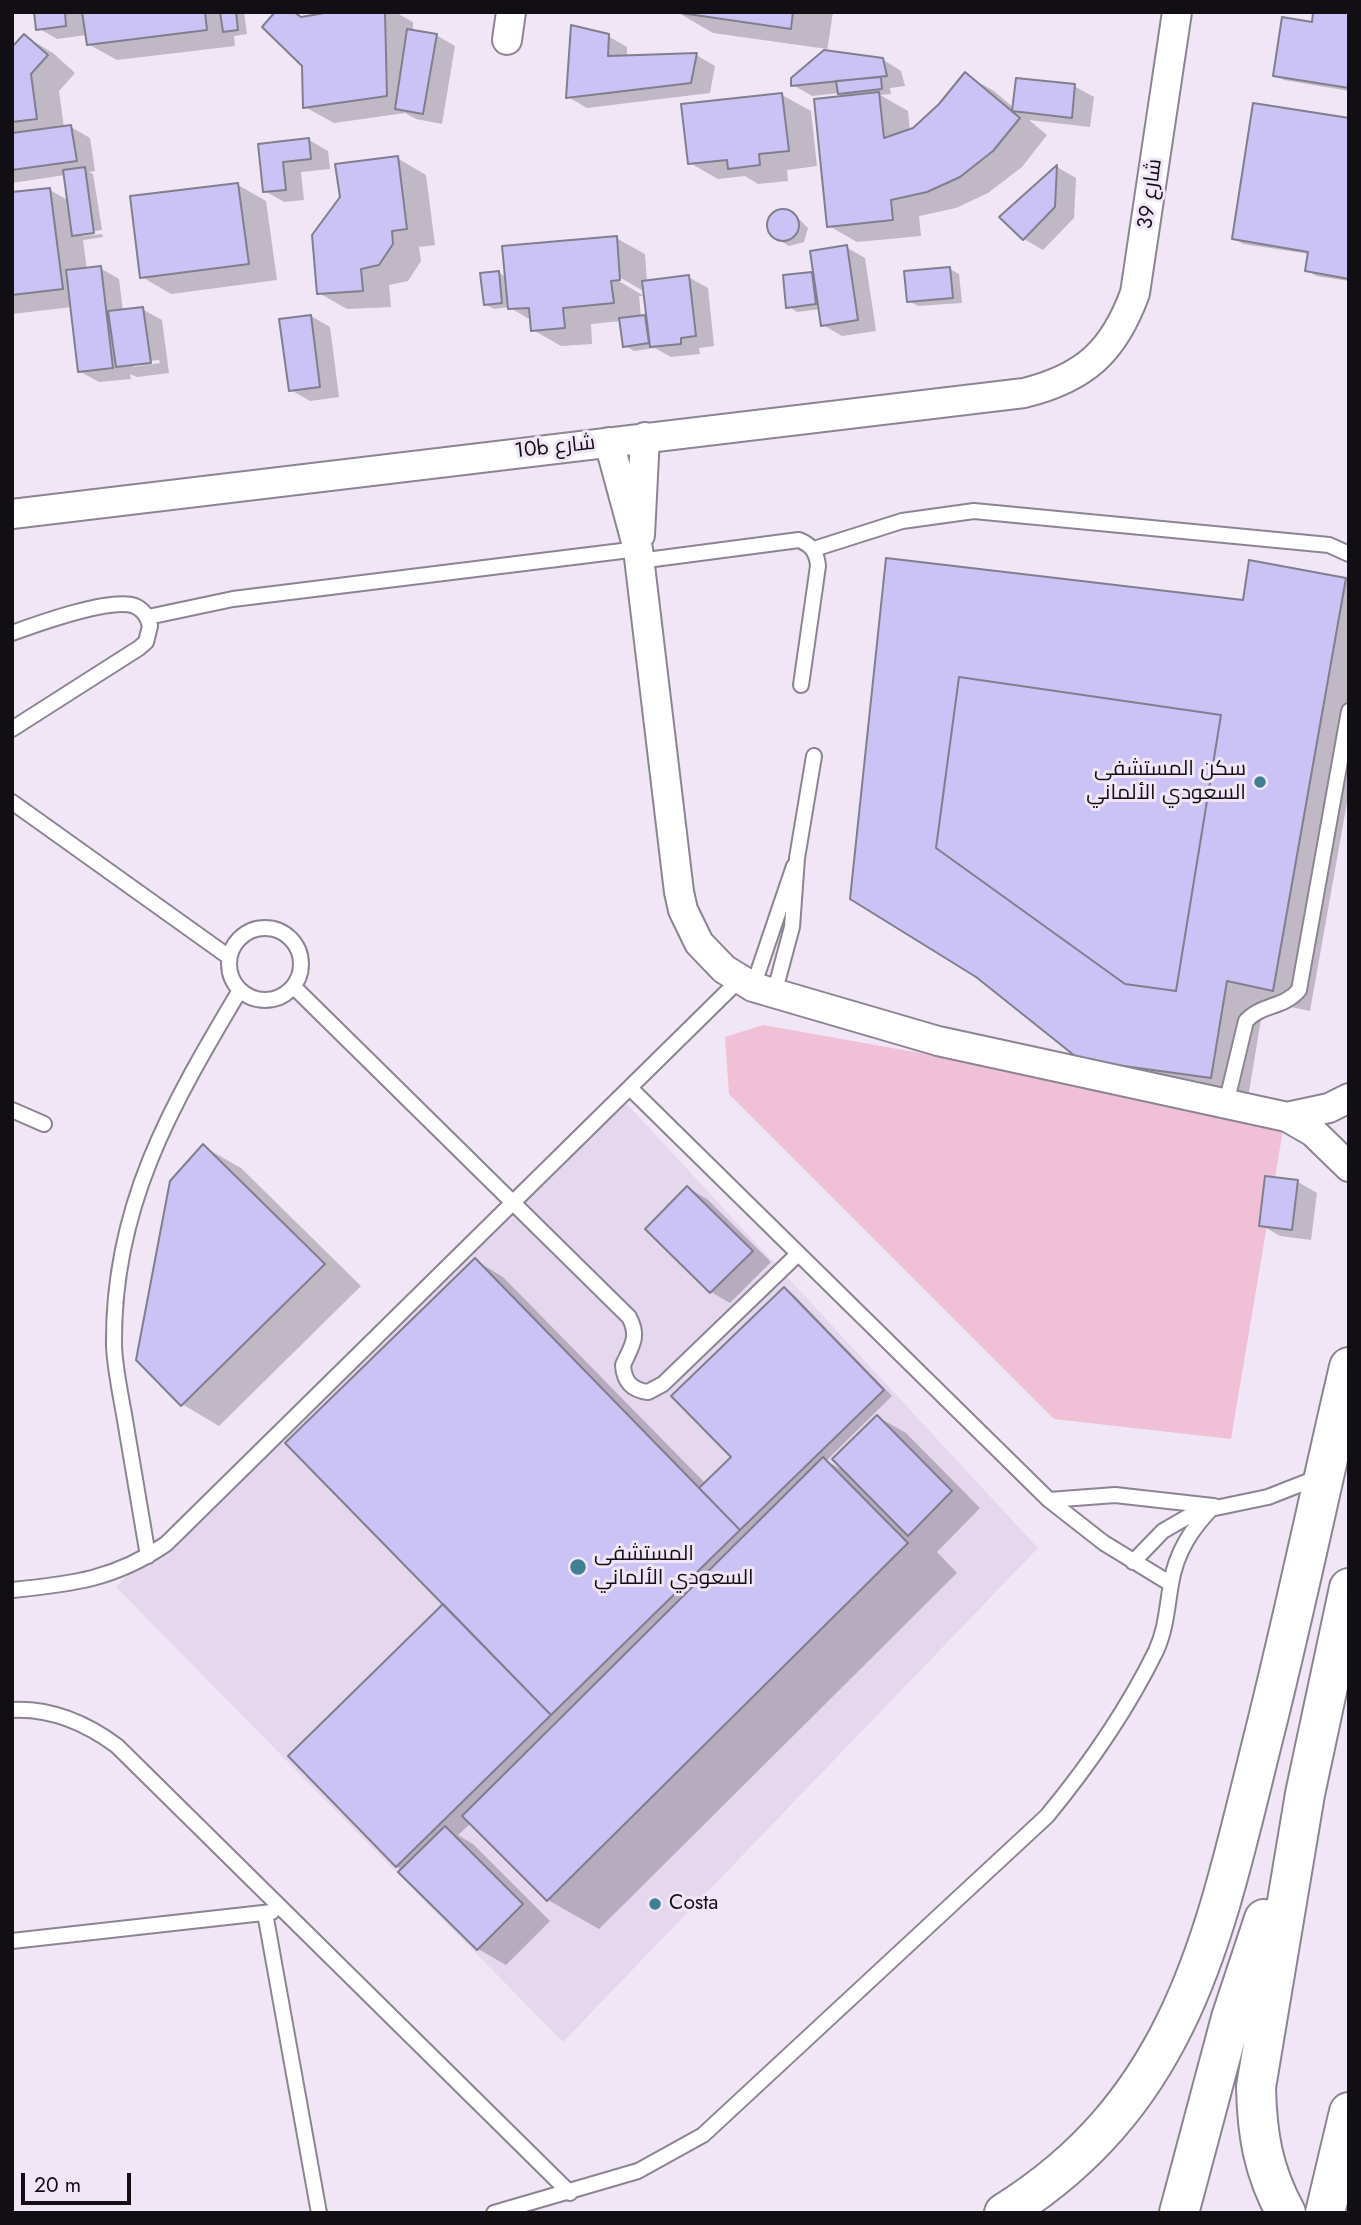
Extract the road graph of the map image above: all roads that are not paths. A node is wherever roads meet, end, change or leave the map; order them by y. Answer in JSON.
{"nodes":[{"id":1,"x":511,"y":12,"type":"edge"},
{"id":2,"x":1177,"y":12,"type":"edge"},
{"id":3,"x":507,"y":40,"type":"dead end"},
{"id":4,"x":1092,"y":363,"type":"joint"},
{"id":5,"x":645,"y":438,"type":"junction"},
{"id":6,"x":609,"y":442,"type":"junction"},
{"id":7,"x":12,"y":514,"type":"edge"},
{"id":8,"x":814,"y":549,"type":"junction"},
{"id":9,"x":1349,"y":554,"type":"edge"},
{"id":10,"x":639,"y":555,"type":"junction"},
{"id":11,"x":148,"y":617,"type":"junction"},
{"id":12,"x":12,"y":633,"type":"edge"},
{"id":13,"x":801,"y":685,"type":"dead end"},
{"id":14,"x":1349,"y":711,"type":"edge"},
{"id":15,"x":12,"y":729,"type":"edge"},
{"id":16,"x":814,"y":756,"type":"dead end"},
{"id":17,"x":12,"y":802,"type":"edge"},
{"id":18,"x":797,"y":858,"type":"junction"},
{"id":19,"x":229,"y":957,"type":"junction"},
{"id":20,"x":294,"y":987,"type":"junction"},
{"id":21,"x":755,"y":987,"type":"junction"},
{"id":22,"x":240,"y":990,"type":"junction"},
{"id":23,"x":630,"y":1088,"type":"junction"},
{"id":24,"x":1349,"y":1098,"type":"edge"},
{"id":25,"x":1226,"y":1104,"type":"junction"},
{"id":26,"x":12,"y":1110,"type":"edge"},
{"id":27,"x":1287,"y":1117,"type":"junction"},
{"id":28,"x":44,"y":1124,"type":"dead end"},
{"id":29,"x":1349,"y":1167,"type":"edge"},
{"id":30,"x":514,"y":1202,"type":"junction"},
{"id":31,"x":798,"y":1254,"type":"junction"},
{"id":32,"x":1349,"y":1367,"type":"edge"},
{"id":33,"x":1324,"y":1477,"type":"junction"},
{"id":34,"x":1049,"y":1500,"type":"junction"},
{"id":35,"x":1214,"y":1506,"type":"junction"},
{"id":36,"x":148,"y":1556,"type":"junction"},
{"id":37,"x":1133,"y":1562,"type":"junction"},
{"id":38,"x":1171,"y":1584,"type":"junction"},
{"id":39,"x":1349,"y":1588,"type":"edge"},
{"id":40,"x":12,"y":1590,"type":"edge"},
{"id":41,"x":12,"y":1710,"type":"edge"},
{"id":42,"x":1305,"y":1794,"type":"junction"},
{"id":43,"x":282,"y":1911,"type":"junction"},
{"id":44,"x":265,"y":1913,"type":"junction"},
{"id":45,"x":12,"y":1941,"type":"edge"},
{"id":46,"x":1349,"y":2112,"type":"edge"},
{"id":47,"x":570,"y":2193,"type":"junction"},
{"id":48,"x":319,"y":2213,"type":"edge"},
{"id":49,"x":494,"y":2213,"type":"edge"},
{"id":50,"x":1004,"y":2213,"type":"edge"},
{"id":51,"x":1179,"y":2213,"type":"edge"},
{"id":52,"x":1286,"y":2213,"type":"edge"},
{"id":53,"x":1325,"y":2213,"type":"edge"}],
"edges":[{"from":1,"to":3,"type":"street"},
{"from":2,"to":4,"type":"street","name":"شارع 39"},
{"from":4,"to":5,"type":"street","name":"10b شارع"},
{"from":5,"to":6,"type":"street","name":"10b شارع"},
{"from":5,"to":10,"type":"street"},
{"from":6,"to":7,"type":"street","name":"10b شارع"},
{"from":6,"to":10,"type":"street"},
{"from":8,"to":9,"type":"lane"},
{"from":8,"to":10,"type":"lane"},
{"from":8,"to":13,"type":"lane"},
{"from":10,"to":11,"type":"lane"},
{"from":10,"to":21,"type":"street"},
{"from":11,"to":12,"type":"lane"},
{"from":11,"to":15,"type":"lane"},
{"from":14,"to":25,"type":"lane"},
{"from":16,"to":18,"type":"lane"},
{"from":17,"to":19,"type":"lane"},
{"from":18,"to":21,"type":"lane"},
{"from":18,"to":21,"type":"lane"},
{"from":19,"to":20,"type":"lane"},
{"from":19,"to":22,"type":"lane"},
{"from":20,"to":22,"type":"lane"},
{"from":20,"to":30,"type":"lane"},
{"from":21,"to":23,"type":"lane"},
{"from":21,"to":25,"type":"street"},
{"from":22,"to":36,"type":"lane"},
{"from":23,"to":30,"type":"lane"},
{"from":23,"to":31,"type":"lane"},
{"from":24,"to":27,"type":"street"},
{"from":25,"to":27,"type":"street"},
{"from":26,"to":28,"type":"lane"},
{"from":27,"to":29,"type":"street"},
{"from":30,"to":31,"type":"lane"},
{"from":30,"to":36,"type":"lane"},
{"from":31,"to":34,"type":"lane"},
{"from":32,"to":33,"type":"main road"},
{"from":33,"to":35,"type":"lane"},
{"from":33,"to":50,"type":"main road"},
{"from":34,"to":35,"type":"lane"},
{"from":34,"to":37,"type":"lane"},
{"from":35,"to":37,"type":"lane"},
{"from":35,"to":38,"type":"lane"},
{"from":36,"to":40,"type":"lane"},
{"from":37,"to":38,"type":"lane"},
{"from":38,"to":47,"type":"lane"},
{"from":39,"to":42,"type":"main road"},
{"from":41,"to":43,"type":"lane"},
{"from":42,"to":51,"type":"main road"},
{"from":42,"to":52,"type":"main road"},
{"from":43,"to":44,"type":"lane"},
{"from":43,"to":47,"type":"lane"},
{"from":44,"to":45,"type":"lane"},
{"from":44,"to":48,"type":"lane"},
{"from":46,"to":53,"type":"main road"},
{"from":47,"to":49,"type":"lane"}]}
